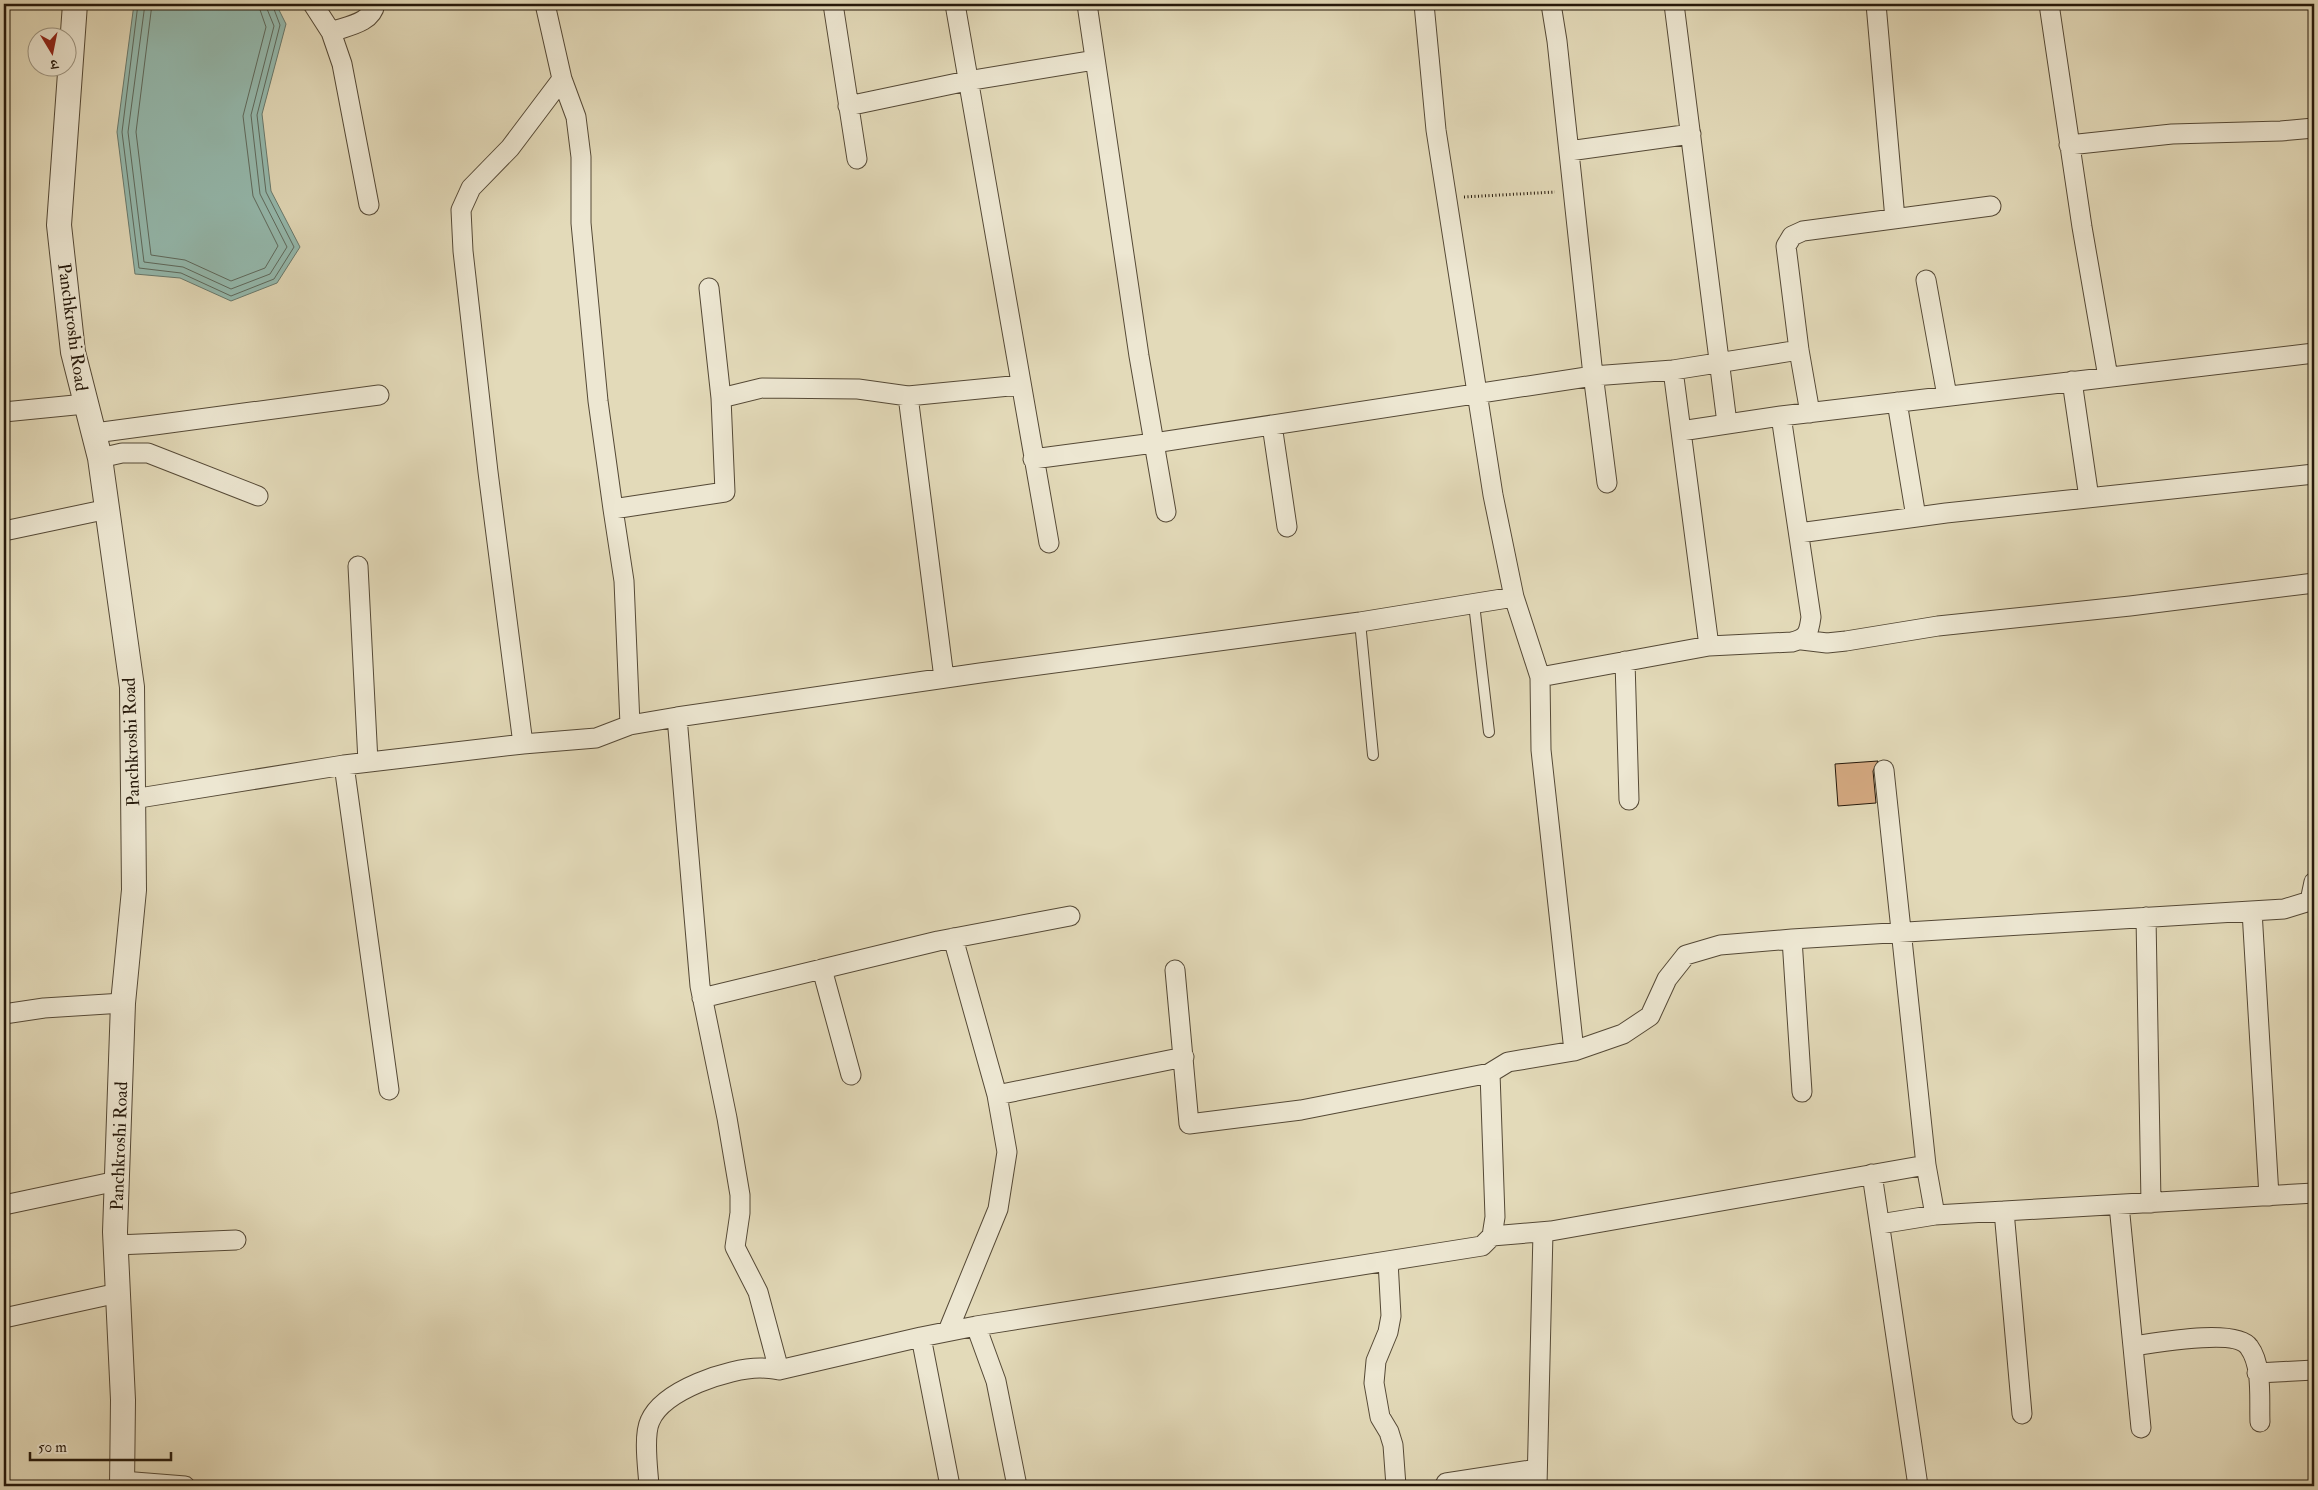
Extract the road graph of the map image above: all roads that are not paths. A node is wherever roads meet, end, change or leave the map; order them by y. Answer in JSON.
{"nodes":[{"id":1,"x":75,"y":4,"type":"edge"},
{"id":2,"x":313,"y":4,"type":"edge"},
{"id":3,"x":376,"y":4,"type":"edge"},
{"id":4,"x":545,"y":4,"type":"edge"},
{"id":5,"x":833,"y":4,"type":"edge"},
{"id":6,"x":955,"y":4,"type":"edge"},
{"id":7,"x":1087,"y":4,"type":"edge"},
{"id":8,"x":1424,"y":4,"type":"edge"},
{"id":9,"x":1551,"y":4,"type":"edge"},
{"id":10,"x":1674,"y":4,"type":"edge"},
{"id":11,"x":1876,"y":4,"type":"edge"},
{"id":12,"x":2048,"y":4,"type":"edge"},
{"id":13,"x":331,"y":32,"type":"junction"},
{"id":14,"x":1095,"y":60,"type":"junction"},
{"id":15,"x":562,"y":79,"type":"junction"},
{"id":16,"x":967,"y":82,"type":"junction"},
{"id":17,"x":848,"y":106,"type":"junction"},
{"id":18,"x":2314,"y":128,"type":"edge"},
{"id":19,"x":1690,"y":134,"type":"junction"},
{"id":20,"x":2069,"y":145,"type":"junction"},
{"id":21,"x":1569,"y":151,"type":"junction"},
{"id":22,"x":857,"y":159,"type":"dead end"},
{"id":23,"x":369,"y":205,"type":"dead end"},
{"id":24,"x":1991,"y":206,"type":"dead end"},
{"id":25,"x":1895,"y":218,"type":"junction"},
{"id":26,"x":1926,"y":280,"type":"dead end"},
{"id":27,"x":709,"y":288,"type":"dead end"},
{"id":28,"x":1799,"y":350,"type":"junction"},
{"id":29,"x":2314,"y":353,"type":"edge"},
{"id":30,"x":1720,"y":362,"type":"junction"},
{"id":31,"x":1673,"y":370,"type":"junction"},
{"id":32,"x":1593,"y":376,"type":"junction"},
{"id":33,"x":2108,"y":377,"type":"junction"},
{"id":34,"x":2072,"y":381,"type":"junction"},
{"id":35,"x":1021,"y":385,"type":"junction"},
{"id":36,"x":1478,"y":393,"type":"junction"},
{"id":37,"x":379,"y":395,"type":"dead end"},
{"id":38,"x":908,"y":396,"type":"junction"},
{"id":39,"x":1947,"y":396,"type":"junction"},
{"id":40,"x":721,"y":398,"type":"junction"},
{"id":41,"x":1897,"y":402,"type":"junction"},
{"id":42,"x":85,"y":404,"type":"junction"},
{"id":43,"x":4,"y":412,"type":"edge"},
{"id":44,"x":1810,"y":413,"type":"junction"},
{"id":45,"x":1781,"y":416,"type":"junction"},
{"id":46,"x":1727,"y":423,"type":"junction"},
{"id":47,"x":1272,"y":425,"type":"junction"},
{"id":48,"x":1681,"y":431,"type":"junction"},
{"id":49,"x":95,"y":433,"type":"junction"},
{"id":50,"x":1154,"y":443,"type":"junction"},
{"id":51,"x":100,"y":458,"type":"junction"},
{"id":52,"x":1033,"y":459,"type":"junction"},
{"id":53,"x":2314,"y":474,"type":"edge"},
{"id":54,"x":1607,"y":484,"type":"dead end"},
{"id":55,"x":258,"y":496,"type":"dead end"},
{"id":56,"x":2089,"y":498,"type":"junction"},
{"id":57,"x":613,"y":508,"type":"junction"},
{"id":58,"x":108,"y":509,"type":"junction"},
{"id":59,"x":1166,"y":512,"type":"dead end"},
{"id":60,"x":1916,"y":517,"type":"junction"},
{"id":61,"x":1287,"y":527,"type":"dead end"},
{"id":62,"x":4,"y":531,"type":"edge"},
{"id":63,"x":1798,"y":533,"type":"junction"},
{"id":64,"x":1049,"y":543,"type":"dead end"},
{"id":65,"x":358,"y":566,"type":"dead end"},
{"id":66,"x":2314,"y":584,"type":"edge"},
{"id":67,"x":1514,"y":597,"type":"junction"},
{"id":68,"x":1474,"y":604,"type":"junction"},
{"id":69,"x":1360,"y":622,"type":"junction"},
{"id":70,"x":1802,"y":640,"type":"junction"},
{"id":71,"x":1709,"y":646,"type":"junction"},
{"id":72,"x":1625,"y":661,"type":"junction"},
{"id":73,"x":1540,"y":677,"type":"junction"},
{"id":74,"x":944,"y":678,"type":"junction"},
{"id":75,"x":677,"y":717,"type":"junction"},
{"id":76,"x":630,"y":725,"type":"junction"},
{"id":77,"x":1489,"y":732,"type":"dead end"},
{"id":78,"x":523,"y":744,"type":"junction"},
{"id":79,"x":1373,"y":755,"type":"dead end"},
{"id":80,"x":368,"y":762,"type":"junction"},
{"id":81,"x":344,"y":765,"type":"junction"},
{"id":82,"x":1884,"y":770,"type":"dead end"},
{"id":83,"x":133,"y":799,"type":"junction"},
{"id":84,"x":1629,"y":800,"type":"dead end"},
{"id":85,"x":2314,"y":882,"type":"edge"},
{"id":86,"x":2312,"y":901,"type":"edge"},
{"id":87,"x":2252,"y":911,"type":"junction"},
{"id":88,"x":1070,"y":916,"type":"dead end"},
{"id":89,"x":2146,"y":917,"type":"junction"},
{"id":90,"x":1900,"y":932,"type":"junction"},
{"id":91,"x":953,"y":938,"type":"junction"},
{"id":92,"x":1792,"y":939,"type":"junction"},
{"id":93,"x":822,"y":969,"type":"junction"},
{"id":94,"x":1175,"y":970,"type":"dead end"},
{"id":95,"x":702,"y":998,"type":"junction"},
{"id":96,"x":123,"y":1003,"type":"junction"},
{"id":97,"x":4,"y":1014,"type":"edge"},
{"id":98,"x":1574,"y":1051,"type":"junction"},
{"id":99,"x":1184,"y":1057,"type":"junction"},
{"id":100,"x":1490,"y":1073,"type":"junction"},
{"id":101,"x":851,"y":1075,"type":"dead end"},
{"id":102,"x":389,"y":1090,"type":"dead end"},
{"id":103,"x":1802,"y":1092,"type":"dead end"},
{"id":104,"x":997,"y":1095,"type":"junction"},
{"id":105,"x":1926,"y":1165,"type":"junction"},
{"id":106,"x":1872,"y":1174,"type":"junction"},
{"id":107,"x":117,"y":1181,"type":"junction"},
{"id":108,"x":2314,"y":1193,"type":"edge"},
{"id":109,"x":2269,"y":1196,"type":"junction"},
{"id":110,"x":2151,"y":1203,"type":"junction"},
{"id":111,"x":4,"y":1205,"type":"edge"},
{"id":112,"x":2119,"y":1205,"type":"junction"},
{"id":113,"x":2004,"y":1211,"type":"junction"},
{"id":114,"x":1935,"y":1215,"type":"junction"},
{"id":115,"x":1880,"y":1224,"type":"junction"},
{"id":116,"x":1543,"y":1232,"type":"junction"},
{"id":117,"x":1492,"y":1236,"type":"junction"},
{"id":118,"x":236,"y":1240,"type":"dead end"},
{"id":119,"x":116,"y":1246,"type":"junction"},
{"id":120,"x":1388,"y":1261,"type":"junction"},
{"id":121,"x":118,"y":1293,"type":"junction"},
{"id":122,"x":4,"y":1318,"type":"edge"},
{"id":123,"x":976,"y":1326,"type":"junction"},
{"id":124,"x":948,"y":1331,"type":"junction"},
{"id":125,"x":921,"y":1337,"type":"junction"},
{"id":126,"x":2133,"y":1346,"type":"junction"},
{"id":127,"x":779,"y":1370,"type":"junction"},
{"id":128,"x":2314,"y":1370,"type":"edge"},
{"id":129,"x":2257,"y":1373,"type":"junction"},
{"id":130,"x":2022,"y":1414,"type":"dead end"},
{"id":131,"x":2260,"y":1422,"type":"dead end"},
{"id":132,"x":2141,"y":1428,"type":"dead end"},
{"id":133,"x":1537,"y":1478,"type":"edge"},
{"id":134,"x":1446,"y":1483,"type":"dead end"},
{"id":135,"x":122,"y":1484,"type":"edge"},
{"id":136,"x":185,"y":1486,"type":"edge"},
{"id":137,"x":649,"y":1486,"type":"edge"},
{"id":138,"x":950,"y":1486,"type":"edge"},
{"id":139,"x":1017,"y":1486,"type":"edge"},
{"id":140,"x":1396,"y":1486,"type":"edge"},
{"id":141,"x":1918,"y":1486,"type":"edge"}],
"edges":[{"from":1,"to":42,"type":"street","name":"Panchkroshi Road"},
{"from":2,"to":13,"type":"street"},
{"from":3,"to":13,"type":"street"},
{"from":4,"to":15,"type":"street"},
{"from":5,"to":17,"type":"street"},
{"from":6,"to":16,"type":"street"},
{"from":7,"to":14,"type":"street"},
{"from":8,"to":36,"type":"street"},
{"from":9,"to":21,"type":"street"},
{"from":10,"to":19,"type":"street"},
{"from":11,"to":25,"type":"street"},
{"from":12,"to":20,"type":"street"},
{"from":13,"to":23,"type":"street"},
{"from":14,"to":16,"type":"street"},
{"from":14,"to":50,"type":"street"},
{"from":15,"to":57,"type":"street"},
{"from":15,"to":78,"type":"street"},
{"from":16,"to":17,"type":"street"},
{"from":16,"to":35,"type":"street"},
{"from":17,"to":22,"type":"street"},
{"from":18,"to":20,"type":"street"},
{"from":19,"to":21,"type":"street"},
{"from":19,"to":30,"type":"street"},
{"from":20,"to":33,"type":"street"},
{"from":21,"to":32,"type":"street"},
{"from":24,"to":25,"type":"street"},
{"from":25,"to":28,"type":"street"},
{"from":26,"to":39,"type":"street"},
{"from":27,"to":40,"type":"street"},
{"from":28,"to":30,"type":"street"},
{"from":28,"to":44,"type":"street"},
{"from":29,"to":33,"type":"street"},
{"from":30,"to":31,"type":"street"},
{"from":30,"to":46,"type":"street"},
{"from":31,"to":32,"type":"street"},
{"from":31,"to":48,"type":"street"},
{"from":32,"to":36,"type":"street"},
{"from":32,"to":54,"type":"street"},
{"from":33,"to":34,"type":"street"},
{"from":34,"to":39,"type":"street"},
{"from":34,"to":56,"type":"street"},
{"from":35,"to":38,"type":"street"},
{"from":35,"to":52,"type":"street"},
{"from":36,"to":47,"type":"street"},
{"from":36,"to":67,"type":"street"},
{"from":37,"to":49,"type":"street"},
{"from":38,"to":40,"type":"street"},
{"from":38,"to":74,"type":"street"},
{"from":39,"to":41,"type":"street"},
{"from":40,"to":57,"type":"street"},
{"from":41,"to":44,"type":"street"},
{"from":41,"to":60,"type":"street"},
{"from":42,"to":43,"type":"street"},
{"from":42,"to":49,"type":"street","name":"Panchkroshi Road"},
{"from":44,"to":45,"type":"street"},
{"from":45,"to":46,"type":"street"},
{"from":45,"to":63,"type":"street"},
{"from":46,"to":48,"type":"street"},
{"from":47,"to":50,"type":"street"},
{"from":47,"to":61,"type":"street"},
{"from":48,"to":71,"type":"street"},
{"from":49,"to":51,"type":"street","name":"Panchkroshi Road"},
{"from":50,"to":52,"type":"street"},
{"from":50,"to":59,"type":"street"},
{"from":51,"to":55,"type":"street"},
{"from":51,"to":58,"type":"street","name":"Panchkroshi Road"},
{"from":52,"to":64,"type":"street"},
{"from":53,"to":56,"type":"street"},
{"from":56,"to":60,"type":"street"},
{"from":57,"to":76,"type":"street"},
{"from":58,"to":62,"type":"street"},
{"from":58,"to":83,"type":"street","name":"Panchkroshi Road"},
{"from":60,"to":63,"type":"street"},
{"from":63,"to":70,"type":"street"},
{"from":65,"to":80,"type":"street"},
{"from":66,"to":70,"type":"street"},
{"from":67,"to":68,"type":"street"},
{"from":67,"to":73,"type":"street"},
{"from":68,"to":69,"type":"street"},
{"from":68,"to":77,"type":"lane"},
{"from":69,"to":74,"type":"street"},
{"from":69,"to":79,"type":"lane"},
{"from":70,"to":71,"type":"street"},
{"from":71,"to":72,"type":"street"},
{"from":72,"to":73,"type":"street"},
{"from":72,"to":84,"type":"street"},
{"from":73,"to":98,"type":"street"},
{"from":74,"to":75,"type":"street"},
{"from":75,"to":76,"type":"street"},
{"from":75,"to":95,"type":"street"},
{"from":76,"to":78,"type":"street"},
{"from":78,"to":80,"type":"street"},
{"from":80,"to":81,"type":"street"},
{"from":81,"to":83,"type":"street"},
{"from":81,"to":102,"type":"street"},
{"from":82,"to":90,"type":"street"},
{"from":83,"to":96,"type":"street","name":"Panchkroshi Road"},
{"from":85,"to":86,"type":"street"},
{"from":86,"to":87,"type":"street"},
{"from":87,"to":89,"type":"street"},
{"from":87,"to":109,"type":"street"},
{"from":88,"to":91,"type":"street"},
{"from":89,"to":90,"type":"street"},
{"from":89,"to":110,"type":"street"},
{"from":90,"to":92,"type":"street"},
{"from":90,"to":105,"type":"street"},
{"from":91,"to":93,"type":"street"},
{"from":91,"to":104,"type":"street"},
{"from":92,"to":98,"type":"street"},
{"from":92,"to":103,"type":"street"},
{"from":93,"to":95,"type":"street"},
{"from":93,"to":101,"type":"street"},
{"from":94,"to":99,"type":"street"},
{"from":95,"to":127,"type":"street"},
{"from":96,"to":97,"type":"street"},
{"from":96,"to":107,"type":"street","name":"Panchkroshi Road"},
{"from":98,"to":100,"type":"street"},
{"from":99,"to":100,"type":"street"},
{"from":99,"to":104,"type":"street"},
{"from":100,"to":117,"type":"street"},
{"from":104,"to":124,"type":"street"},
{"from":105,"to":106,"type":"street"},
{"from":105,"to":114,"type":"street"},
{"from":106,"to":115,"type":"street"},
{"from":106,"to":116,"type":"street"},
{"from":107,"to":111,"type":"street"},
{"from":107,"to":119,"type":"street","name":"Panchkroshi Road"},
{"from":108,"to":109,"type":"street"},
{"from":109,"to":110,"type":"street"},
{"from":110,"to":112,"type":"street"},
{"from":112,"to":113,"type":"street"},
{"from":112,"to":126,"type":"street"},
{"from":113,"to":114,"type":"street"},
{"from":113,"to":130,"type":"street"},
{"from":114,"to":115,"type":"street"},
{"from":115,"to":141,"type":"street"},
{"from":116,"to":117,"type":"street"},
{"from":116,"to":133,"type":"street"},
{"from":117,"to":120,"type":"street"},
{"from":118,"to":119,"type":"street"},
{"from":119,"to":121,"type":"street","name":"Panchkroshi Road"},
{"from":120,"to":123,"type":"street"},
{"from":120,"to":140,"type":"street"},
{"from":121,"to":122,"type":"street"},
{"from":121,"to":135,"type":"street","name":"Panchkroshi Road"},
{"from":123,"to":124,"type":"street"},
{"from":123,"to":139,"type":"street"},
{"from":124,"to":125,"type":"street"},
{"from":125,"to":127,"type":"street"},
{"from":125,"to":138,"type":"street"},
{"from":126,"to":129,"type":"street"},
{"from":126,"to":132,"type":"street"},
{"from":127,"to":137,"type":"street"},
{"from":128,"to":129,"type":"street"},
{"from":129,"to":131,"type":"street"},
{"from":133,"to":134,"type":"street"},
{"from":135,"to":136,"type":"street"}]}
